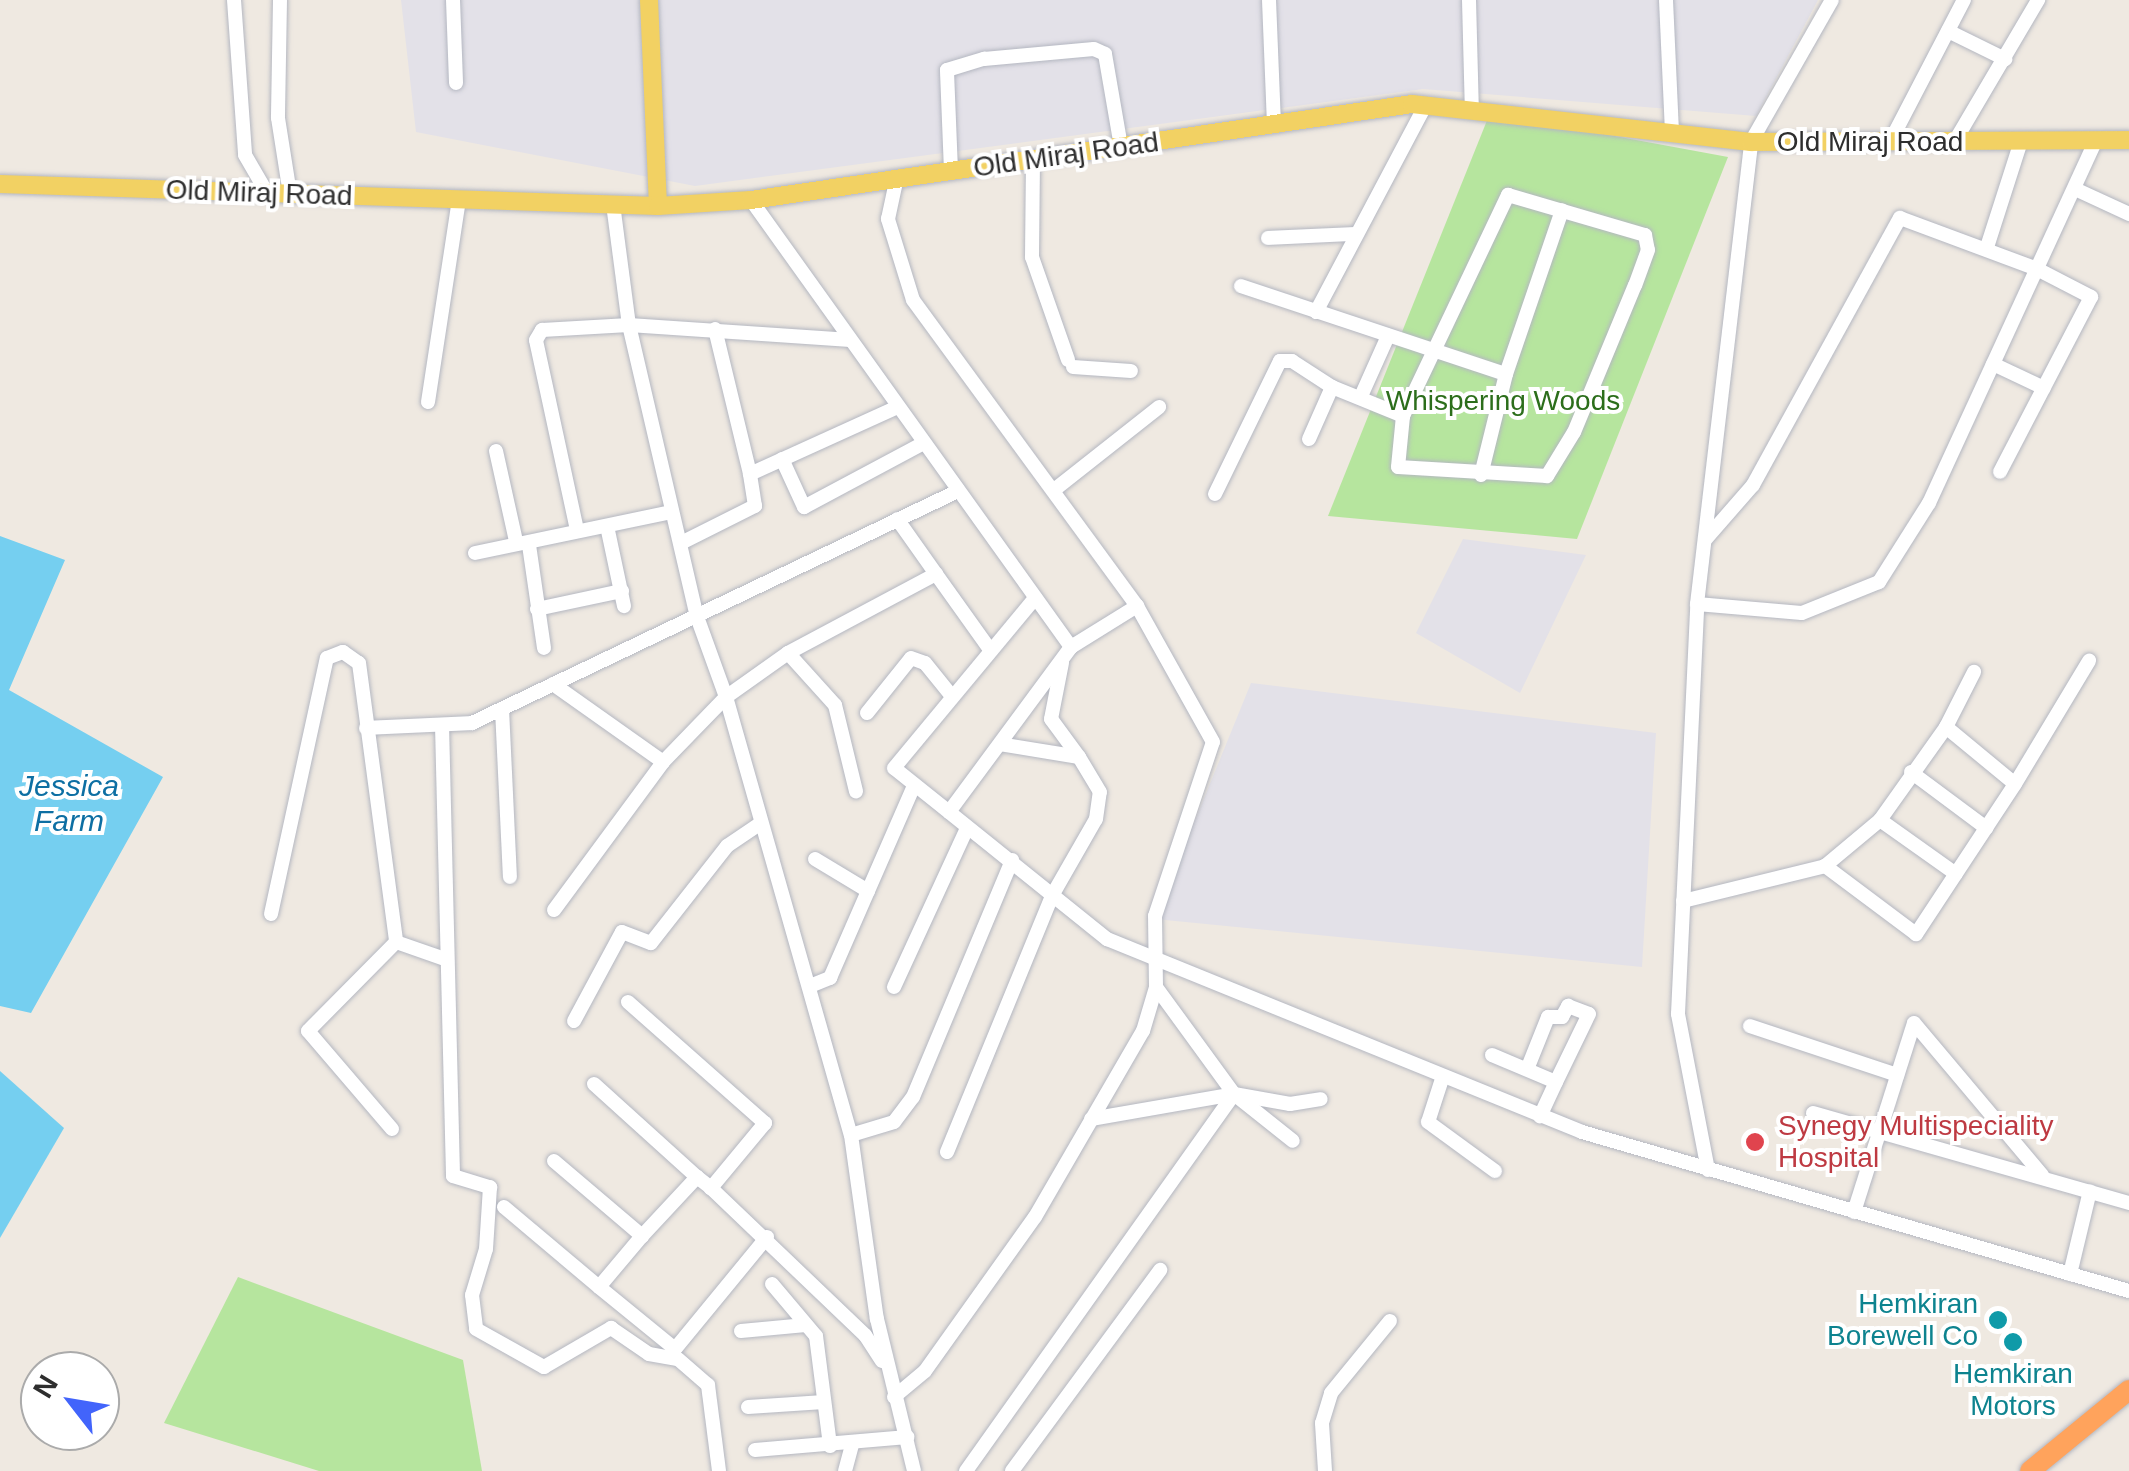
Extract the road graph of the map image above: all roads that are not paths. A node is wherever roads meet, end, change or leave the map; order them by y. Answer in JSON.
{"nodes":[{"id":1,"x":234,"y":0,"type":"edge"},
{"id":2,"x":280,"y":0,"type":"edge"},
{"id":3,"x":453,"y":0,"type":"edge"},
{"id":4,"x":649,"y":0,"type":"edge"},
{"id":5,"x":1269,"y":0,"type":"edge"},
{"id":6,"x":1469,"y":0,"type":"edge"},
{"id":7,"x":1666,"y":0,"type":"edge"},
{"id":8,"x":1832,"y":0,"type":"edge"},
{"id":9,"x":2038,"y":0,"type":"edge"},
{"id":10,"x":1960,"y":2,"type":"edge"},
{"id":11,"x":1948,"y":31,"type":"junction"},
{"id":12,"x":2005,"y":59,"type":"junction"},
{"id":13,"x":456,"y":82,"type":"dead end"},
{"id":14,"x":1425,"y":106,"type":"junction"},
{"id":15,"x":1472,"y":111,"type":"junction"},
{"id":16,"x":1274,"y":124,"type":"junction"},
{"id":17,"x":1672,"y":133,"type":"junction"},
{"id":18,"x":2020,"y":140,"type":"junction"},
{"id":19,"x":2096,"y":140,"type":"junction"},
{"id":20,"x":2129,"y":140,"type":"edge"},
{"id":21,"x":1954,"y":141,"type":"junction"},
{"id":22,"x":1750,"y":142,"type":"junction"},
{"id":23,"x":1890,"y":142,"type":"junction"},
{"id":24,"x":1121,"y":147,"type":"junction"},
{"id":25,"x":1033,"y":160,"type":"junction"},
{"id":26,"x":951,"y":171,"type":"junction"},
{"id":27,"x":898,"y":177,"type":"junction"},
{"id":28,"x":0,"y":184,"type":"edge"},
{"id":29,"x":2075,"y":189,"type":"junction"},
{"id":30,"x":268,"y":193,"type":"junction"},
{"id":31,"x":290,"y":194,"type":"junction"},
{"id":32,"x":459,"y":199,"type":"junction"},
{"id":33,"x":751,"y":200,"type":"junction"},
{"id":34,"x":614,"y":204,"type":"junction"},
{"id":35,"x":658,"y":206,"type":"junction"},
{"id":36,"x":1562,"y":210,"type":"junction"},
{"id":37,"x":2129,"y":214,"type":"edge"},
{"id":38,"x":1354,"y":234,"type":"junction"},
{"id":39,"x":1268,"y":238,"type":"dead end"},
{"id":40,"x":1988,"y":244,"type":"dead end"},
{"id":41,"x":2037,"y":269,"type":"junction"},
{"id":42,"x":1241,"y":286,"type":"dead end"},
{"id":43,"x":1316,"y":312,"type":"junction"},
{"id":44,"x":629,"y":325,"type":"junction"},
{"id":45,"x":714,"y":328,"type":"junction"},
{"id":46,"x":1388,"y":336,"type":"junction"},
{"id":47,"x":850,"y":340,"type":"junction"},
{"id":48,"x":1431,"y":349,"type":"junction"},
{"id":49,"x":1993,"y":364,"type":"junction"},
{"id":50,"x":1130,"y":371,"type":"dead end"},
{"id":51,"x":1506,"y":374,"type":"junction"},
{"id":52,"x":1332,"y":387,"type":"junction"},
{"id":53,"x":2044,"y":388,"type":"junction"},
{"id":54,"x":1362,"y":394,"type":"junction"},
{"id":55,"x":428,"y":402,"type":"dead end"},
{"id":56,"x":898,"y":407,"type":"junction"},
{"id":57,"x":1159,"y":407,"type":"dead end"},
{"id":58,"x":1402,"y":416,"type":"junction"},
{"id":59,"x":1309,"y":439,"type":"dead end"},
{"id":60,"x":924,"y":444,"type":"junction"},
{"id":61,"x":496,"y":451,"type":"dead end"},
{"id":62,"x":782,"y":459,"type":"junction"},
{"id":63,"x":2000,"y":472,"type":"dead end"},
{"id":64,"x":750,"y":474,"type":"junction"},
{"id":65,"x":1480,"y":475,"type":"junction"},
{"id":66,"x":1054,"y":490,"type":"junction"},
{"id":67,"x":958,"y":491,"type":"junction"},
{"id":68,"x":1215,"y":494,"type":"dead end"},
{"id":69,"x":670,"y":512,"type":"junction"},
{"id":70,"x":898,"y":519,"type":"junction"},
{"id":71,"x":607,"y":526,"type":"junction"},
{"id":72,"x":576,"y":530,"type":"junction"},
{"id":73,"x":1704,"y":540,"type":"junction"},
{"id":74,"x":522,"y":543,"type":"junction"},
{"id":75,"x":681,"y":543,"type":"junction"},
{"id":76,"x":475,"y":553,"type":"dead end"},
{"id":77,"x":936,"y":574,"type":"junction"},
{"id":78,"x":1035,"y":598,"type":"junction"},
{"id":79,"x":1697,"y":604,"type":"junction"},
{"id":80,"x":1138,"y":606,"type":"junction"},
{"id":81,"x":537,"y":609,"type":"junction"},
{"id":82,"x":696,"y":614,"type":"junction"},
{"id":83,"x":988,"y":647,"type":"junction"},
{"id":84,"x":544,"y":648,"type":"dead end"},
{"id":85,"x":1067,"y":652,"type":"junction"},
{"id":86,"x":788,"y":653,"type":"junction"},
{"id":87,"x":2088,"y":661,"type":"dead end"},
{"id":88,"x":1974,"y":672,"type":"dead end"},
{"id":89,"x":553,"y":684,"type":"junction"},
{"id":90,"x":950,"y":694,"type":"junction"},
{"id":91,"x":726,"y":697,"type":"junction"},
{"id":92,"x":502,"y":708,"type":"junction"},
{"id":93,"x":867,"y":713,"type":"dead end"},
{"id":94,"x":442,"y":725,"type":"junction"},
{"id":95,"x":1946,"y":727,"type":"junction"},
{"id":96,"x":366,"y":728,"type":"junction"},
{"id":97,"x":1000,"y":744,"type":"junction"},
{"id":98,"x":1079,"y":756,"type":"junction"},
{"id":99,"x":663,"y":762,"type":"junction"},
{"id":100,"x":1911,"y":772,"type":"junction"},
{"id":101,"x":2015,"y":784,"type":"junction"},
{"id":102,"x":912,"y":788,"type":"junction"},
{"id":103,"x":856,"y":791,"type":"dead end"},
{"id":104,"x":948,"y":812,"type":"junction"},
{"id":105,"x":1880,"y":820,"type":"junction"},
{"id":106,"x":758,"y":826,"type":"junction"},
{"id":107,"x":967,"y":828,"type":"junction"},
{"id":108,"x":1986,"y":828,"type":"junction"},
{"id":109,"x":815,"y":859,"type":"dead end"},
{"id":110,"x":1012,"y":860,"type":"junction"},
{"id":111,"x":1825,"y":866,"type":"junction"},
{"id":112,"x":1956,"y":874,"type":"junction"},
{"id":113,"x":510,"y":877,"type":"dead end"},
{"id":114,"x":868,"y":891,"type":"junction"},
{"id":115,"x":1053,"y":894,"type":"junction"},
{"id":116,"x":1684,"y":901,"type":"junction"},
{"id":117,"x":554,"y":910,"type":"dead end"},
{"id":118,"x":271,"y":914,"type":"dead end"},
{"id":119,"x":396,"y":942,"type":"junction"},
{"id":120,"x":1151,"y":956,"type":"junction"},
{"id":121,"x":446,"y":959,"type":"junction"},
{"id":122,"x":810,"y":986,"type":"junction"},
{"id":123,"x":894,"y":987,"type":"dead end"},
{"id":124,"x":1156,"y":987,"type":"junction"},
{"id":125,"x":628,"y":1002,"type":"dead end"},
{"id":126,"x":574,"y":1021,"type":"dead end"},
{"id":127,"x":1750,"y":1026,"type":"dead end"},
{"id":128,"x":1492,"y":1055,"type":"dead end"},
{"id":129,"x":1528,"y":1067,"type":"dead end"},
{"id":130,"x":1897,"y":1074,"type":"junction"},
{"id":131,"x":1442,"y":1079,"type":"junction"},
{"id":132,"x":1556,"y":1082,"type":"junction"},
{"id":133,"x":594,"y":1084,"type":"dead end"},
{"id":134,"x":1234,"y":1094,"type":"junction"},
{"id":135,"x":1321,"y":1099,"type":"dead end"},
{"id":136,"x":1813,"y":1114,"type":"dead end"},
{"id":137,"x":1540,"y":1116,"type":"junction"},
{"id":138,"x":1091,"y":1119,"type":"junction"},
{"id":139,"x":392,"y":1130,"type":"dead end"},
{"id":140,"x":1878,"y":1134,"type":"junction"},
{"id":141,"x":851,"y":1135,"type":"junction"},
{"id":142,"x":1293,"y":1141,"type":"dead end"},
{"id":143,"x":947,"y":1152,"type":"dead end"},
{"id":144,"x":554,"y":1161,"type":"dead end"},
{"id":145,"x":1494,"y":1170,"type":"dead end"},
{"id":146,"x":1708,"y":1170,"type":"junction"},
{"id":147,"x":697,"y":1176,"type":"junction"},
{"id":148,"x":2043,"y":1176,"type":"junction"},
{"id":149,"x":711,"y":1188,"type":"junction"},
{"id":150,"x":2090,"y":1191,"type":"junction"},
{"id":151,"x":2129,"y":1203,"type":"edge"},
{"id":152,"x":504,"y":1207,"type":"dead end"},
{"id":153,"x":1854,"y":1212,"type":"junction"},
{"id":154,"x":642,"y":1236,"type":"junction"},
{"id":155,"x":767,"y":1237,"type":"junction"},
{"id":156,"x":1160,"y":1270,"type":"dead end"},
{"id":157,"x":2070,"y":1274,"type":"junction"},
{"id":158,"x":772,"y":1284,"type":"dead end"},
{"id":159,"x":599,"y":1287,"type":"junction"},
{"id":160,"x":2129,"y":1291,"type":"edge"},
{"id":161,"x":1390,"y":1321,"type":"dead end"},
{"id":162,"x":806,"y":1325,"type":"junction"},
{"id":163,"x":741,"y":1330,"type":"dead end"},
{"id":164,"x":888,"y":1370,"type":"junction"},
{"id":165,"x":2129,"y":1390,"type":"edge"},
{"id":166,"x":894,"y":1397,"type":"junction"},
{"id":167,"x":824,"y":1402,"type":"junction"},
{"id":168,"x":748,"y":1407,"type":"dead end"},
{"id":169,"x":2129,"y":1407,"type":"edge"},
{"id":170,"x":907,"y":1437,"type":"junction"},
{"id":171,"x":852,"y":1444,"type":"junction"},
{"id":172,"x":830,"y":1446,"type":"junction"},
{"id":173,"x":755,"y":1450,"type":"dead end"},
{"id":174,"x":719,"y":1471,"type":"edge"},
{"id":175,"x":845,"y":1471,"type":"edge"},
{"id":176,"x":914,"y":1471,"type":"edge"},
{"id":177,"x":966,"y":1471,"type":"edge"},
{"id":178,"x":1012,"y":1471,"type":"edge"},
{"id":179,"x":1325,"y":1471,"type":"edge"},
{"id":180,"x":2030,"y":1471,"type":"edge"},
{"id":181,"x":2052,"y":1471,"type":"edge"}],
"edges":[{"from":1,"to":30,"type":"street"},
{"from":2,"to":31,"type":"street"},
{"from":3,"to":13,"type":"street"},
{"from":4,"to":35,"type":"main road"},
{"from":5,"to":16,"type":"street"},
{"from":6,"to":15,"type":"street"},
{"from":7,"to":17,"type":"street"},
{"from":8,"to":22,"type":"street"},
{"from":9,"to":12,"type":"street"},
{"from":10,"to":11,"type":"street"},
{"from":11,"to":12,"type":"street"},
{"from":11,"to":23,"type":"street"},
{"from":12,"to":21,"type":"street"},
{"from":14,"to":15,"type":"main road","name":"Old Miraj Road"},
{"from":14,"to":16,"type":"main road","name":"Old Miraj Road"},
{"from":14,"to":38,"type":"street"},
{"from":15,"to":17,"type":"main road","name":"Old Miraj Road"},
{"from":16,"to":24,"type":"main road","name":"Old Miraj Road"},
{"from":17,"to":22,"type":"main road","name":"Old Miraj Road"},
{"from":18,"to":19,"type":"main road","name":"Old Miraj Road"},
{"from":18,"to":21,"type":"main road","name":"Old Miraj Road"},
{"from":18,"to":40,"type":"street"},
{"from":19,"to":20,"type":"main road","name":"Old Miraj Road"},
{"from":19,"to":29,"type":"street"},
{"from":21,"to":23,"type":"main road","name":"Old Miraj Road"},
{"from":22,"to":23,"type":"main road","name":"Old Miraj Road"},
{"from":22,"to":73,"type":"street"},
{"from":24,"to":25,"type":"main road","name":"Old Miraj Road"},
{"from":24,"to":26,"type":"street"},
{"from":25,"to":26,"type":"main road","name":"Old Miraj Road"},
{"from":25,"to":50,"type":"street"},
{"from":26,"to":27,"type":"main road","name":"Old Miraj Road"},
{"from":27,"to":33,"type":"main road","name":"Old Miraj Road"},
{"from":27,"to":66,"type":"street"},
{"from":28,"to":30,"type":"main road","name":"Old Miraj Road"},
{"from":29,"to":37,"type":"street"},
{"from":29,"to":41,"type":"street"},
{"from":30,"to":31,"type":"main road","name":"Old Miraj Road"},
{"from":31,"to":32,"type":"main road","name":"Old Miraj Road"},
{"from":32,"to":34,"type":"main road","name":"Old Miraj Road"},
{"from":32,"to":55,"type":"street"},
{"from":33,"to":35,"type":"main road","name":"Old Miraj Road"},
{"from":33,"to":47,"type":"street"},
{"from":34,"to":35,"type":"main road","name":"Old Miraj Road"},
{"from":34,"to":44,"type":"street"},
{"from":36,"to":48,"type":"street"},
{"from":36,"to":51,"type":"street"},
{"from":36,"to":65,"type":"street"},
{"from":38,"to":39,"type":"street"},
{"from":38,"to":43,"type":"street"},
{"from":41,"to":49,"type":"street"},
{"from":41,"to":53,"type":"street"},
{"from":41,"to":73,"type":"street"},
{"from":42,"to":43,"type":"street"},
{"from":43,"to":46,"type":"street"},
{"from":44,"to":45,"type":"street"},
{"from":44,"to":69,"type":"street"},
{"from":44,"to":72,"type":"street"},
{"from":45,"to":47,"type":"street"},
{"from":45,"to":64,"type":"street"},
{"from":46,"to":48,"type":"street"},
{"from":46,"to":54,"type":"street"},
{"from":47,"to":56,"type":"street"},
{"from":48,"to":51,"type":"street"},
{"from":48,"to":58,"type":"street"},
{"from":49,"to":53,"type":"street"},
{"from":49,"to":79,"type":"street"},
{"from":51,"to":65,"type":"street"},
{"from":52,"to":54,"type":"street"},
{"from":52,"to":59,"type":"street"},
{"from":52,"to":68,"type":"street"},
{"from":53,"to":63,"type":"street"},
{"from":54,"to":58,"type":"street"},
{"from":56,"to":60,"type":"street"},
{"from":56,"to":62,"type":"street"},
{"from":57,"to":66,"type":"street"},
{"from":58,"to":65,"type":"street"},
{"from":60,"to":62,"type":"street"},
{"from":60,"to":67,"type":"street"},
{"from":61,"to":74,"type":"street"},
{"from":62,"to":64,"type":"street"},
{"from":64,"to":75,"type":"street"},
{"from":66,"to":80,"type":"street"},
{"from":67,"to":70,"type":"street"},
{"from":67,"to":78,"type":"street"},
{"from":69,"to":71,"type":"street"},
{"from":69,"to":75,"type":"street"},
{"from":70,"to":77,"type":"street"},
{"from":70,"to":82,"type":"street"},
{"from":71,"to":72,"type":"street"},
{"from":71,"to":81,"type":"street"},
{"from":72,"to":74,"type":"street"},
{"from":73,"to":79,"type":"street"},
{"from":74,"to":76,"type":"street"},
{"from":74,"to":81,"type":"street"},
{"from":75,"to":82,"type":"street"},
{"from":77,"to":83,"type":"street"},
{"from":77,"to":86,"type":"street"},
{"from":78,"to":83,"type":"street"},
{"from":78,"to":85,"type":"street"},
{"from":79,"to":116,"type":"street"},
{"from":80,"to":85,"type":"street"},
{"from":80,"to":120,"type":"street"},
{"from":81,"to":84,"type":"street"},
{"from":82,"to":89,"type":"street"},
{"from":82,"to":91,"type":"street"},
{"from":83,"to":90,"type":"street"},
{"from":85,"to":97,"type":"street"},
{"from":85,"to":98,"type":"street"},
{"from":86,"to":91,"type":"street"},
{"from":86,"to":103,"type":"street"},
{"from":87,"to":101,"type":"street"},
{"from":88,"to":95,"type":"street"},
{"from":89,"to":92,"type":"street"},
{"from":89,"to":99,"type":"street"},
{"from":90,"to":93,"type":"street"},
{"from":90,"to":102,"type":"street"},
{"from":91,"to":99,"type":"street"},
{"from":91,"to":106,"type":"street"},
{"from":92,"to":94,"type":"street"},
{"from":92,"to":113,"type":"street"},
{"from":94,"to":96,"type":"street"},
{"from":94,"to":121,"type":"street"},
{"from":95,"to":100,"type":"street"},
{"from":95,"to":101,"type":"street"},
{"from":96,"to":118,"type":"street"},
{"from":96,"to":119,"type":"street"},
{"from":97,"to":98,"type":"street"},
{"from":97,"to":104,"type":"street"},
{"from":98,"to":115,"type":"street"},
{"from":99,"to":117,"type":"street"},
{"from":100,"to":105,"type":"street"},
{"from":100,"to":108,"type":"street"},
{"from":101,"to":108,"type":"street"},
{"from":102,"to":104,"type":"street"},
{"from":102,"to":114,"type":"street"},
{"from":104,"to":107,"type":"street"},
{"from":105,"to":111,"type":"street"},
{"from":105,"to":112,"type":"street"},
{"from":106,"to":122,"type":"street"},
{"from":106,"to":126,"type":"street"},
{"from":107,"to":110,"type":"street"},
{"from":107,"to":123,"type":"street"},
{"from":108,"to":112,"type":"street"},
{"from":109,"to":114,"type":"street"},
{"from":110,"to":115,"type":"street"},
{"from":110,"to":141,"type":"street"},
{"from":111,"to":112,"type":"street"},
{"from":111,"to":116,"type":"street"},
{"from":114,"to":122,"type":"street"},
{"from":115,"to":120,"type":"street"},
{"from":115,"to":143,"type":"street"},
{"from":116,"to":146,"type":"street"},
{"from":119,"to":121,"type":"street"},
{"from":119,"to":139,"type":"street"},
{"from":120,"to":124,"type":"street"},
{"from":120,"to":131,"type":"street"},
{"from":121,"to":174,"type":"street"},
{"from":122,"to":141,"type":"street"},
{"from":124,"to":134,"type":"street"},
{"from":124,"to":138,"type":"street"},
{"from":125,"to":149,"type":"street"},
{"from":127,"to":130,"type":"street"},
{"from":128,"to":132,"type":"street"},
{"from":129,"to":132,"type":"street"},
{"from":130,"to":140,"type":"street"},
{"from":130,"to":148,"type":"street"},
{"from":131,"to":137,"type":"street"},
{"from":131,"to":145,"type":"street"},
{"from":132,"to":137,"type":"street"},
{"from":133,"to":147,"type":"street"},
{"from":134,"to":135,"type":"street"},
{"from":134,"to":138,"type":"street"},
{"from":134,"to":142,"type":"street"},
{"from":134,"to":177,"type":"street"},
{"from":136,"to":140,"type":"street"},
{"from":137,"to":146,"type":"street"},
{"from":138,"to":166,"type":"street"},
{"from":140,"to":148,"type":"street"},
{"from":140,"to":153,"type":"street"},
{"from":141,"to":164,"type":"street"},
{"from":144,"to":154,"type":"street"},
{"from":146,"to":153,"type":"street"},
{"from":147,"to":149,"type":"street"},
{"from":147,"to":154,"type":"street"},
{"from":148,"to":150,"type":"street"},
{"from":149,"to":155,"type":"street"},
{"from":150,"to":151,"type":"street"},
{"from":150,"to":157,"type":"street"},
{"from":152,"to":159,"type":"street"},
{"from":153,"to":157,"type":"street"},
{"from":154,"to":159,"type":"street"},
{"from":155,"to":159,"type":"street"},
{"from":155,"to":164,"type":"street"},
{"from":156,"to":178,"type":"street"},
{"from":157,"to":160,"type":"street"},
{"from":158,"to":162,"type":"street"},
{"from":161,"to":179,"type":"street"},
{"from":162,"to":163,"type":"street"},
{"from":162,"to":167,"type":"street"},
{"from":164,"to":166,"type":"street"},
{"from":165,"to":180,"type":"highway"},
{"from":166,"to":170,"type":"street"},
{"from":167,"to":168,"type":"street"},
{"from":167,"to":172,"type":"street"},
{"from":169,"to":181,"type":"highway"},
{"from":170,"to":171,"type":"street"},
{"from":170,"to":176,"type":"street"},
{"from":171,"to":172,"type":"street"},
{"from":171,"to":175,"type":"street"},
{"from":172,"to":173,"type":"street"}]}
